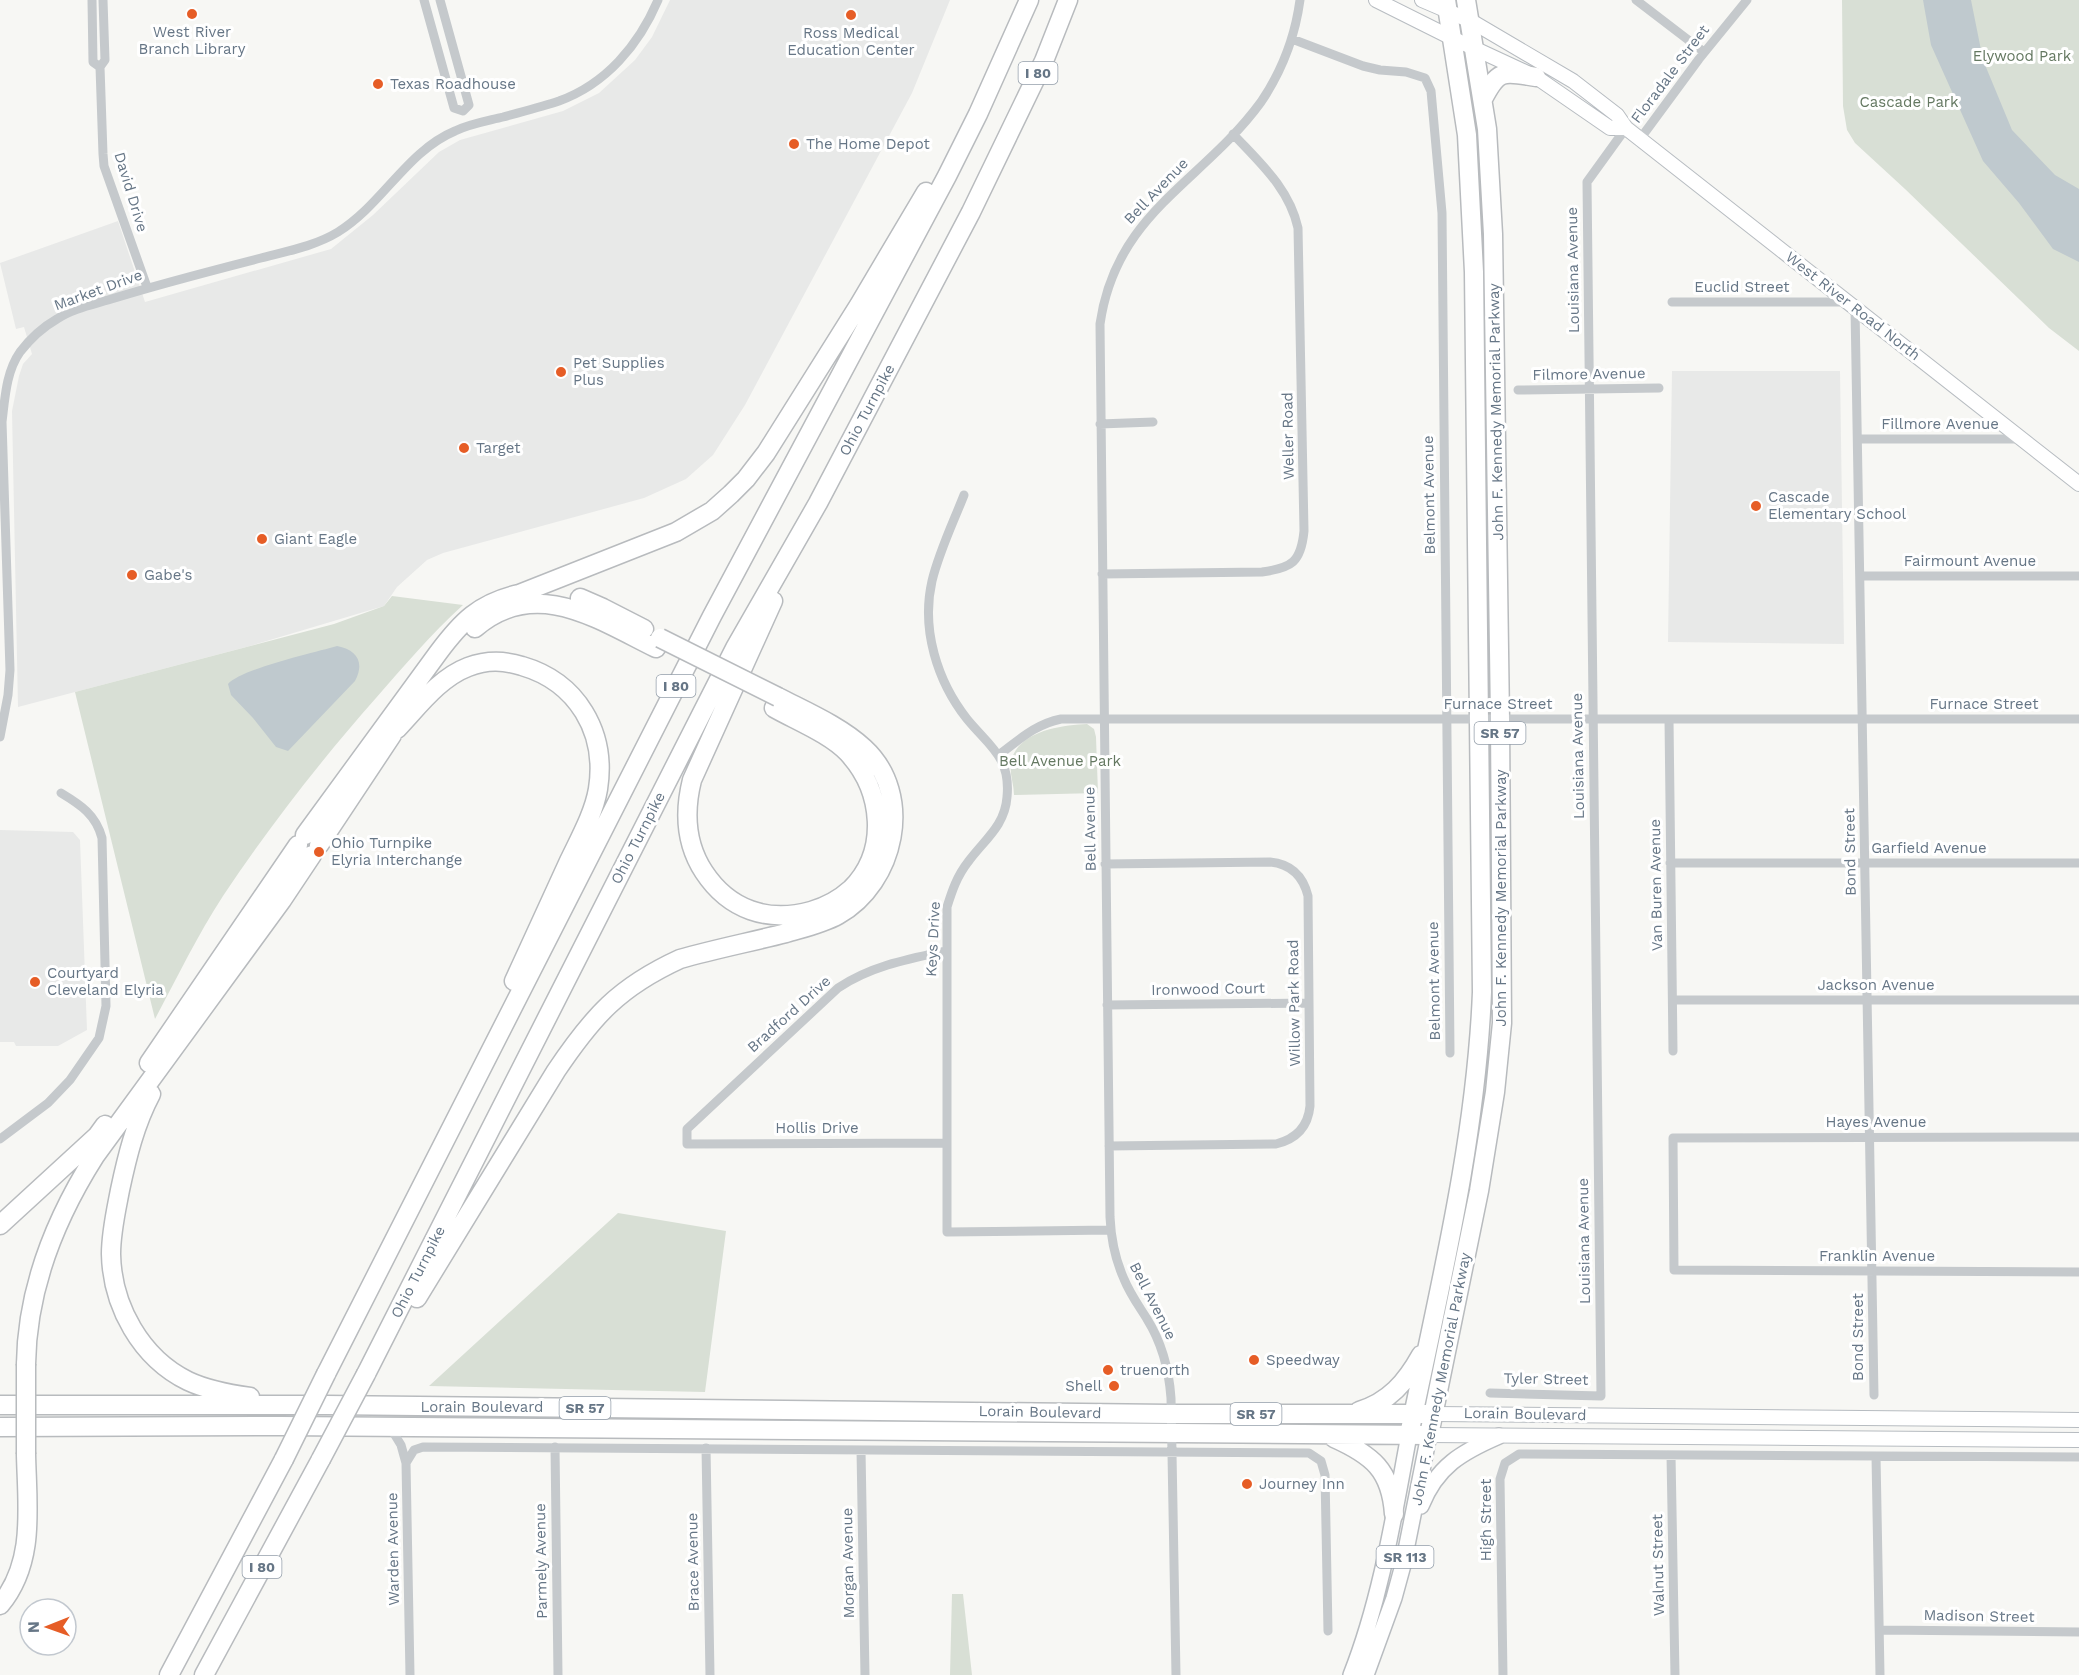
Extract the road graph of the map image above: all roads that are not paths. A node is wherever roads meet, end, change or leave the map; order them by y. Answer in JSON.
{"nodes":[{"id":1,"x":92,"y":0,"type":"edge"},
{"id":2,"x":104,"y":0,"type":"edge"},
{"id":3,"x":424,"y":0,"type":"edge"},
{"id":4,"x":440,"y":0,"type":"edge"},
{"id":5,"x":658,"y":0,"type":"edge"},
{"id":6,"x":1029,"y":0,"type":"edge"},
{"id":7,"x":1068,"y":0,"type":"edge"},
{"id":8,"x":1300,"y":0,"type":"edge"},
{"id":9,"x":1376,"y":0,"type":"edge"},
{"id":10,"x":1422,"y":0,"type":"edge"},
{"id":11,"x":1466,"y":0,"type":"edge"},
{"id":12,"x":1636,"y":0,"type":"edge"},
{"id":13,"x":1747,"y":0,"type":"edge"},
{"id":14,"x":1448,"y":6,"type":"edge"},
{"id":15,"x":1471,"y":21,"type":"junction"},
{"id":16,"x":1452,"y":38,"type":"junction"},
{"id":17,"x":1292,"y":39,"type":"junction"},
{"id":18,"x":1475,"y":47,"type":"junction"},
{"id":19,"x":1704,"y":52,"type":"junction"},
{"id":20,"x":100,"y":68,"type":"junction"},
{"id":21,"x":1536,"y":77,"type":"junction"},
{"id":22,"x":1483,"y":99,"type":"junction"},
{"id":23,"x":463,"y":111,"type":"junction"},
{"id":24,"x":467,"y":127,"type":"junction"},
{"id":25,"x":1626,"y":128,"type":"junction"},
{"id":26,"x":1233,"y":134,"type":"junction"},
{"id":27,"x":1640,"y":139,"type":"junction"},
{"id":28,"x":147,"y":287,"type":"junction"},
{"id":29,"x":1672,"y":302,"type":"dead end"},
{"id":30,"x":1851,"y":305,"type":"junction"},
{"id":31,"x":1659,"y":388,"type":"dead end"},
{"id":32,"x":1589,"y":389,"type":"junction"},
{"id":33,"x":1518,"y":390,"type":"dead end"},
{"id":34,"x":1153,"y":422,"type":"dead end"},
{"id":35,"x":1100,"y":424,"type":"junction"},
{"id":36,"x":1858,"y":439,"type":"junction"},
{"id":37,"x":2022,"y":439,"type":"junction"},
{"id":38,"x":2079,"y":484,"type":"edge"},
{"id":39,"x":964,"y":495,"type":"dead end"},
{"id":40,"x":818,"y":503,"type":"junction"},
{"id":41,"x":1102,"y":574,"type":"junction"},
{"id":42,"x":1860,"y":576,"type":"junction"},
{"id":43,"x":2079,"y":576,"type":"edge"},
{"id":44,"x":519,"y":594,"type":"junction"},
{"id":45,"x":658,"y":643,"type":"junction"},
{"id":46,"x":775,"y":702,"type":"junction"},
{"id":47,"x":1104,"y":719,"type":"junction"},
{"id":48,"x":1447,"y":719,"type":"junction"},
{"id":49,"x":1479,"y":719,"type":"junction"},
{"id":50,"x":1500,"y":719,"type":"junction"},
{"id":51,"x":1593,"y":719,"type":"junction"},
{"id":52,"x":1669,"y":719,"type":"junction"},
{"id":53,"x":1863,"y":719,"type":"junction"},
{"id":54,"x":2079,"y":719,"type":"edge"},
{"id":55,"x":397,"y":729,"type":"junction"},
{"id":56,"x":0,"y":737,"type":"edge"},
{"id":57,"x":1000,"y":754,"type":"junction"},
{"id":58,"x":61,"y":793,"type":"dead end"},
{"id":59,"x":308,"y":845,"type":"junction"},
{"id":60,"x":1670,"y":863,"type":"junction"},
{"id":61,"x":1865,"y":863,"type":"junction"},
{"id":62,"x":2079,"y":863,"type":"edge"},
{"id":63,"x":1105,"y":864,"type":"junction"},
{"id":64,"x":946,"y":951,"type":"junction"},
{"id":65,"x":1673,"y":1000,"type":"junction"},
{"id":66,"x":1868,"y":1000,"type":"junction"},
{"id":67,"x":2079,"y":1000,"type":"edge"},
{"id":68,"x":1309,"y":1003,"type":"junction"},
{"id":69,"x":1107,"y":1005,"type":"junction"},
{"id":70,"x":187,"y":1032,"type":"junction"},
{"id":71,"x":1673,"y":1051,"type":"dead end"},
{"id":72,"x":1450,"y":1053,"type":"dead end"},
{"id":73,"x":97,"y":1136,"type":"junction"},
{"id":74,"x":1870,"y":1137,"type":"junction"},
{"id":75,"x":2079,"y":1137,"type":"edge"},
{"id":76,"x":0,"y":1139,"type":"edge"},
{"id":77,"x":946,"y":1143,"type":"junction"},
{"id":78,"x":687,"y":1144,"type":"joint"},
{"id":79,"x":1109,"y":1146,"type":"junction"},
{"id":80,"x":423,"y":1183,"type":"junction"},
{"id":81,"x":0,"y":1225,"type":"edge"},
{"id":82,"x":1110,"y":1230,"type":"junction"},
{"id":83,"x":1674,"y":1270,"type":"joint"},
{"id":84,"x":1873,"y":1272,"type":"junction"},
{"id":85,"x":2079,"y":1272,"type":"edge"},
{"id":86,"x":1428,"y":1343,"type":"junction"},
{"id":87,"x":23,"y":1365,"type":"junction"},
{"id":88,"x":366,"y":1374,"type":"junction"},
{"id":89,"x":1490,"y":1393,"type":"dead end"},
{"id":90,"x":1874,"y":1395,"type":"dead end"},
{"id":91,"x":1601,"y":1396,"type":"joint"},
{"id":92,"x":0,"y":1405,"type":"edge"},
{"id":93,"x":326,"y":1405,"type":"junction"},
{"id":94,"x":1170,"y":1414,"type":"junction"},
{"id":95,"x":1342,"y":1414,"type":"junction"},
{"id":96,"x":1414,"y":1414,"type":"junction"},
{"id":97,"x":1433,"y":1414,"type":"junction"},
{"id":98,"x":2079,"y":1420,"type":"edge"},
{"id":99,"x":390,"y":1427,"type":"junction"},
{"id":100,"x":5,"y":1428,"type":"edge"},
{"id":101,"x":1171,"y":1433,"type":"junction"},
{"id":102,"x":1326,"y":1435,"type":"junction"},
{"id":103,"x":1410,"y":1435,"type":"junction"},
{"id":104,"x":1429,"y":1435,"type":"junction"},
{"id":105,"x":1499,"y":1436,"type":"junction"},
{"id":106,"x":2079,"y":1440,"type":"edge"},
{"id":107,"x":555,"y":1448,"type":"junction"},
{"id":108,"x":706,"y":1448,"type":"junction"},
{"id":109,"x":861,"y":1450,"type":"junction"},
{"id":110,"x":1171,"y":1452,"type":"junction"},
{"id":111,"x":23,"y":1454,"type":"junction"},
{"id":112,"x":1671,"y":1455,"type":"junction"},
{"id":113,"x":1876,"y":1456,"type":"junction"},
{"id":114,"x":2079,"y":1457,"type":"edge"},
{"id":115,"x":406,"y":1463,"type":"junction"},
{"id":116,"x":1394,"y":1514,"type":"junction"},
{"id":117,"x":1409,"y":1536,"type":"junction"},
{"id":118,"x":0,"y":1589,"type":"edge"},
{"id":119,"x":0,"y":1605,"type":"edge"},
{"id":120,"x":1880,"y":1630,"type":"junction"},
{"id":121,"x":1328,"y":1631,"type":"dead end"},
{"id":122,"x":2079,"y":1632,"type":"edge"},
{"id":123,"x":169,"y":1675,"type":"edge"},
{"id":124,"x":204,"y":1675,"type":"edge"},
{"id":125,"x":410,"y":1675,"type":"edge"},
{"id":126,"x":558,"y":1675,"type":"edge"},
{"id":127,"x":710,"y":1675,"type":"edge"},
{"id":128,"x":865,"y":1675,"type":"edge"},
{"id":129,"x":1176,"y":1675,"type":"edge"},
{"id":130,"x":1351,"y":1675,"type":"edge"},
{"id":131,"x":1366,"y":1675,"type":"edge"},
{"id":132,"x":1503,"y":1675,"type":"edge"},
{"id":133,"x":1675,"y":1675,"type":"edge"},
{"id":134,"x":1880,"y":1675,"type":"edge"}],
"edges":[{"from":1,"to":20,"type":"street","name":"David Drive"},
{"from":2,"to":20,"type":"street","name":"David Drive"},
{"from":3,"to":23,"type":"street"},
{"from":4,"to":23,"type":"street"},
{"from":5,"to":24,"type":"street","name":"Market Drive"},
{"from":6,"to":44,"type":"highway"},
{"from":6,"to":80,"type":"highway","number":"I 80"},
{"from":7,"to":40,"type":"highway","name":"Ohio Turnpike","number":"I 80"},
{"from":8,"to":17,"type":"street","name":"Bell Avenue"},
{"from":9,"to":16,"type":"main road","name":"West River Road North"},
{"from":10,"to":14,"type":"main road","name":"West River Road North"},
{"from":11,"to":15,"type":"highway","name":"John F. Kennedy Memorial Parkway","number":"SR 57"},
{"from":12,"to":19,"type":"street"},
{"from":13,"to":19,"type":"street","name":"Floradale Street"},
{"from":14,"to":15,"type":"main road","name":"West River Road North"},
{"from":14,"to":16,"type":"highway","name":"John F. Kennedy Memorial Parkway","number":"SR 57"},
{"from":15,"to":18,"type":"highway","name":"John F. Kennedy Memorial Parkway","number":"SR 57"},
{"from":15,"to":25,"type":"main road","name":"West River Road North"},
{"from":16,"to":18,"type":"main road","name":"West River Road North"},
{"from":16,"to":49,"type":"highway","name":"John F. Kennedy Memorial Parkway","number":"SR 57"},
{"from":17,"to":26,"type":"street","name":"Bell Avenue"},
{"from":17,"to":48,"type":"street","name":"Belmont Avenue"},
{"from":18,"to":21,"type":"main road","name":"West River Road North"},
{"from":18,"to":22,"type":"highway","name":"John F. Kennedy Memorial Parkway","number":"SR 57"},
{"from":19,"to":27,"type":"street","name":"Floradale Street"},
{"from":20,"to":28,"type":"street","name":"David Drive"},
{"from":21,"to":22,"type":"highway"},
{"from":21,"to":25,"type":"main road","name":"West River Road North"},
{"from":22,"to":50,"type":"highway","name":"John F. Kennedy Memorial Parkway","number":"SR 57"},
{"from":23,"to":24,"type":"street"},
{"from":24,"to":28,"type":"street","name":"Market Drive"},
{"from":25,"to":27,"type":"main road","name":"West River Road North"},
{"from":25,"to":32,"type":"street","name":"Louisiana Avenue"},
{"from":26,"to":35,"type":"street","name":"Bell Avenue"},
{"from":26,"to":41,"type":"street","name":"Weller Road"},
{"from":27,"to":30,"type":"main road","name":"West River Road North"},
{"from":28,"to":56,"type":"street","name":"Market Drive"},
{"from":29,"to":30,"type":"street","name":"Euclid Street"},
{"from":30,"to":36,"type":"street","name":"Bond Street"},
{"from":30,"to":37,"type":"main road","name":"West River Road North"},
{"from":31,"to":32,"type":"street","name":"Filmore Avenue"},
{"from":32,"to":33,"type":"street","name":"Filmore Avenue"},
{"from":32,"to":51,"type":"street","name":"Louisiana Avenue"},
{"from":34,"to":35,"type":"street"},
{"from":35,"to":41,"type":"street","name":"Bell Avenue"},
{"from":36,"to":37,"type":"street","name":"Fillmore Avenue"},
{"from":36,"to":42,"type":"street","name":"Bond Street"},
{"from":37,"to":38,"type":"main road","name":"West River Road North"},
{"from":39,"to":57,"type":"street"},
{"from":40,"to":46,"type":"highway"},
{"from":40,"to":88,"type":"highway","name":"Ohio Turnpike","number":"I 80"},
{"from":41,"to":47,"type":"street","name":"Bell Avenue"},
{"from":42,"to":43,"type":"street","name":"Fairmount Avenue"},
{"from":42,"to":53,"type":"street","name":"Bond Street"},
{"from":44,"to":45,"type":"highway"},
{"from":44,"to":59,"type":"highway"},
{"from":45,"to":46,"type":"highway"},
{"from":45,"to":55,"type":"highway"},
{"from":46,"to":88,"type":"highway"},
{"from":47,"to":48,"type":"street","name":"Furnace Street"},
{"from":47,"to":57,"type":"street","name":"Furnace Street"},
{"from":47,"to":63,"type":"street","name":"Bell Avenue"},
{"from":48,"to":49,"type":"street","name":"Furnace Street"},
{"from":48,"to":72,"type":"street","name":"Belmont Avenue"},
{"from":49,"to":50,"type":"street","name":"Furnace Street"},
{"from":49,"to":86,"type":"highway","name":"John F. Kennedy Memorial Parkway","number":"SR 57"},
{"from":50,"to":51,"type":"street","name":"Furnace Street"},
{"from":50,"to":97,"type":"highway","name":"John F. Kennedy Memorial Parkway","number":"SR 57"},
{"from":51,"to":52,"type":"street","name":"Furnace Street"},
{"from":51,"to":91,"type":"street","name":"Louisiana Avenue"},
{"from":52,"to":53,"type":"street","name":"Furnace Street"},
{"from":52,"to":60,"type":"street","name":"Van Buren Avenue"},
{"from":53,"to":54,"type":"street","name":"Furnace Street"},
{"from":53,"to":61,"type":"street","name":"Bond Street"},
{"from":55,"to":59,"type":"highway"},
{"from":55,"to":80,"type":"highway"},
{"from":57,"to":64,"type":"street","name":"Keys Drive"},
{"from":58,"to":76,"type":"street"},
{"from":59,"to":70,"type":"highway"},
{"from":59,"to":73,"type":"highway"},
{"from":60,"to":61,"type":"street","name":"Garfield Avenue"},
{"from":60,"to":65,"type":"street","name":"Van Buren Avenue"},
{"from":61,"to":62,"type":"street","name":"Garfield Avenue"},
{"from":61,"to":66,"type":"street","name":"Bond Street"},
{"from":63,"to":68,"type":"street","name":"Willow Park Road"},
{"from":63,"to":69,"type":"street","name":"Bell Avenue"},
{"from":64,"to":77,"type":"street","name":"Keys Drive"},
{"from":64,"to":78,"type":"street","name":"Bradford Drive"},
{"from":65,"to":66,"type":"street","name":"Jackson Avenue"},
{"from":65,"to":71,"type":"street","name":"Van Buren Avenue"},
{"from":66,"to":67,"type":"street","name":"Jackson Avenue"},
{"from":66,"to":74,"type":"street","name":"Bond Street"},
{"from":68,"to":69,"type":"street","name":"Ironwood Court"},
{"from":68,"to":79,"type":"street","name":"Willow Park Road"},
{"from":69,"to":79,"type":"street","name":"Bell Avenue"},
{"from":70,"to":87,"type":"highway"},
{"from":70,"to":93,"type":"highway"},
{"from":73,"to":81,"type":"highway"},
{"from":73,"to":87,"type":"highway"},
{"from":74,"to":75,"type":"street","name":"Hayes Avenue"},
{"from":74,"to":83,"type":"street","name":"Hayes Avenue"},
{"from":74,"to":84,"type":"street","name":"Bond Street"},
{"from":77,"to":78,"type":"street","name":"Hollis Drive"},
{"from":77,"to":82,"type":"street","name":"Keys Drive"},
{"from":79,"to":82,"type":"street","name":"Bell Avenue"},
{"from":80,"to":123,"type":"highway","number":"I 80","bridge":true},
{"from":82,"to":94,"type":"street","name":"Bell Avenue"},
{"from":83,"to":84,"type":"street","name":"Franklin Avenue"},
{"from":84,"to":85,"type":"street","name":"Franklin Avenue"},
{"from":84,"to":90,"type":"street","name":"Bond Street"},
{"from":86,"to":95,"type":"highway","number":"SR 57"},
{"from":86,"to":96,"type":"highway","name":"John F. Kennedy Memorial Parkway","number":"SR 113"},
{"from":87,"to":111,"type":"highway"},
{"from":88,"to":124,"type":"highway","name":"Ohio Turnpike","number":"I 80","bridge":true},
{"from":89,"to":91,"type":"street","name":"Tyler Street"},
{"from":92,"to":93,"type":"highway","name":"Lorain Boulevard","number":"SR 57"},
{"from":93,"to":94,"type":"highway","name":"Lorain Boulevard","number":"SR 57"},
{"from":94,"to":95,"type":"highway","name":"Lorain Boulevard","number":"SR 57"},
{"from":94,"to":101,"type":"street","name":"Bell Avenue"},
{"from":95,"to":96,"type":"highway","name":"Lorain Boulevard"},
{"from":96,"to":97,"type":"highway","name":"Lorain Boulevard"},
{"from":96,"to":103,"type":"highway","name":"John F. Kennedy Memorial Parkway","number":"SR 113"},
{"from":97,"to":98,"type":"main road","name":"Lorain Boulevard"},
{"from":97,"to":104,"type":"highway","name":"John F. Kennedy Memorial Parkway","number":"SR 57"},
{"from":99,"to":100,"type":"highway","name":"Lorain Boulevard","number":"SR 57"},
{"from":99,"to":101,"type":"highway","name":"Lorain Boulevard","number":"SR 57"},
{"from":99,"to":115,"type":"street","name":"Warden Avenue"},
{"from":101,"to":102,"type":"highway","name":"Lorain Boulevard","number":"SR 57"},
{"from":101,"to":110,"type":"street","name":"Bell Avenue"},
{"from":102,"to":103,"type":"highway","name":"Lorain Boulevard","number":"SR 57"},
{"from":102,"to":116,"type":"highway"},
{"from":103,"to":104,"type":"highway","name":"Lorain Boulevard","number":"SR 57"},
{"from":103,"to":116,"type":"main road","name":"John F. Kennedy Memorial Parkway","number":"SR 113"},
{"from":104,"to":105,"type":"main road","name":"Lorain Boulevard"},
{"from":104,"to":117,"type":"main road","name":"John F. Kennedy Memorial Parkway","number":"SR 113"},
{"from":105,"to":106,"type":"main road","name":"Lorain Boulevard"},
{"from":105,"to":117,"type":"main road"},
{"from":107,"to":108,"type":"street"},
{"from":107,"to":115,"type":"street"},
{"from":107,"to":126,"type":"street","name":"Parmely Avenue"},
{"from":108,"to":109,"type":"street"},
{"from":108,"to":127,"type":"street","name":"Brace Avenue"},
{"from":109,"to":110,"type":"street"},
{"from":109,"to":128,"type":"street","name":"Morgan Avenue"},
{"from":110,"to":121,"type":"street"},
{"from":110,"to":129,"type":"street","name":"Bell Avenue"},
{"from":111,"to":118,"type":"highway"},
{"from":111,"to":119,"type":"highway"},
{"from":112,"to":113,"type":"street"},
{"from":112,"to":132,"type":"street","name":"High Street"},
{"from":112,"to":133,"type":"street","name":"Walnut Street"},
{"from":113,"to":114,"type":"street"},
{"from":113,"to":120,"type":"street"},
{"from":115,"to":125,"type":"street","name":"Warden Avenue"},
{"from":116,"to":130,"type":"main road","name":"John F. Kennedy Memorial Parkway","number":"SR 113"},
{"from":117,"to":131,"type":"main road","name":"John F. Kennedy Memorial Parkway","number":"SR 113"},
{"from":120,"to":122,"type":"street","name":"Madison Street"},
{"from":120,"to":134,"type":"street"}]}
